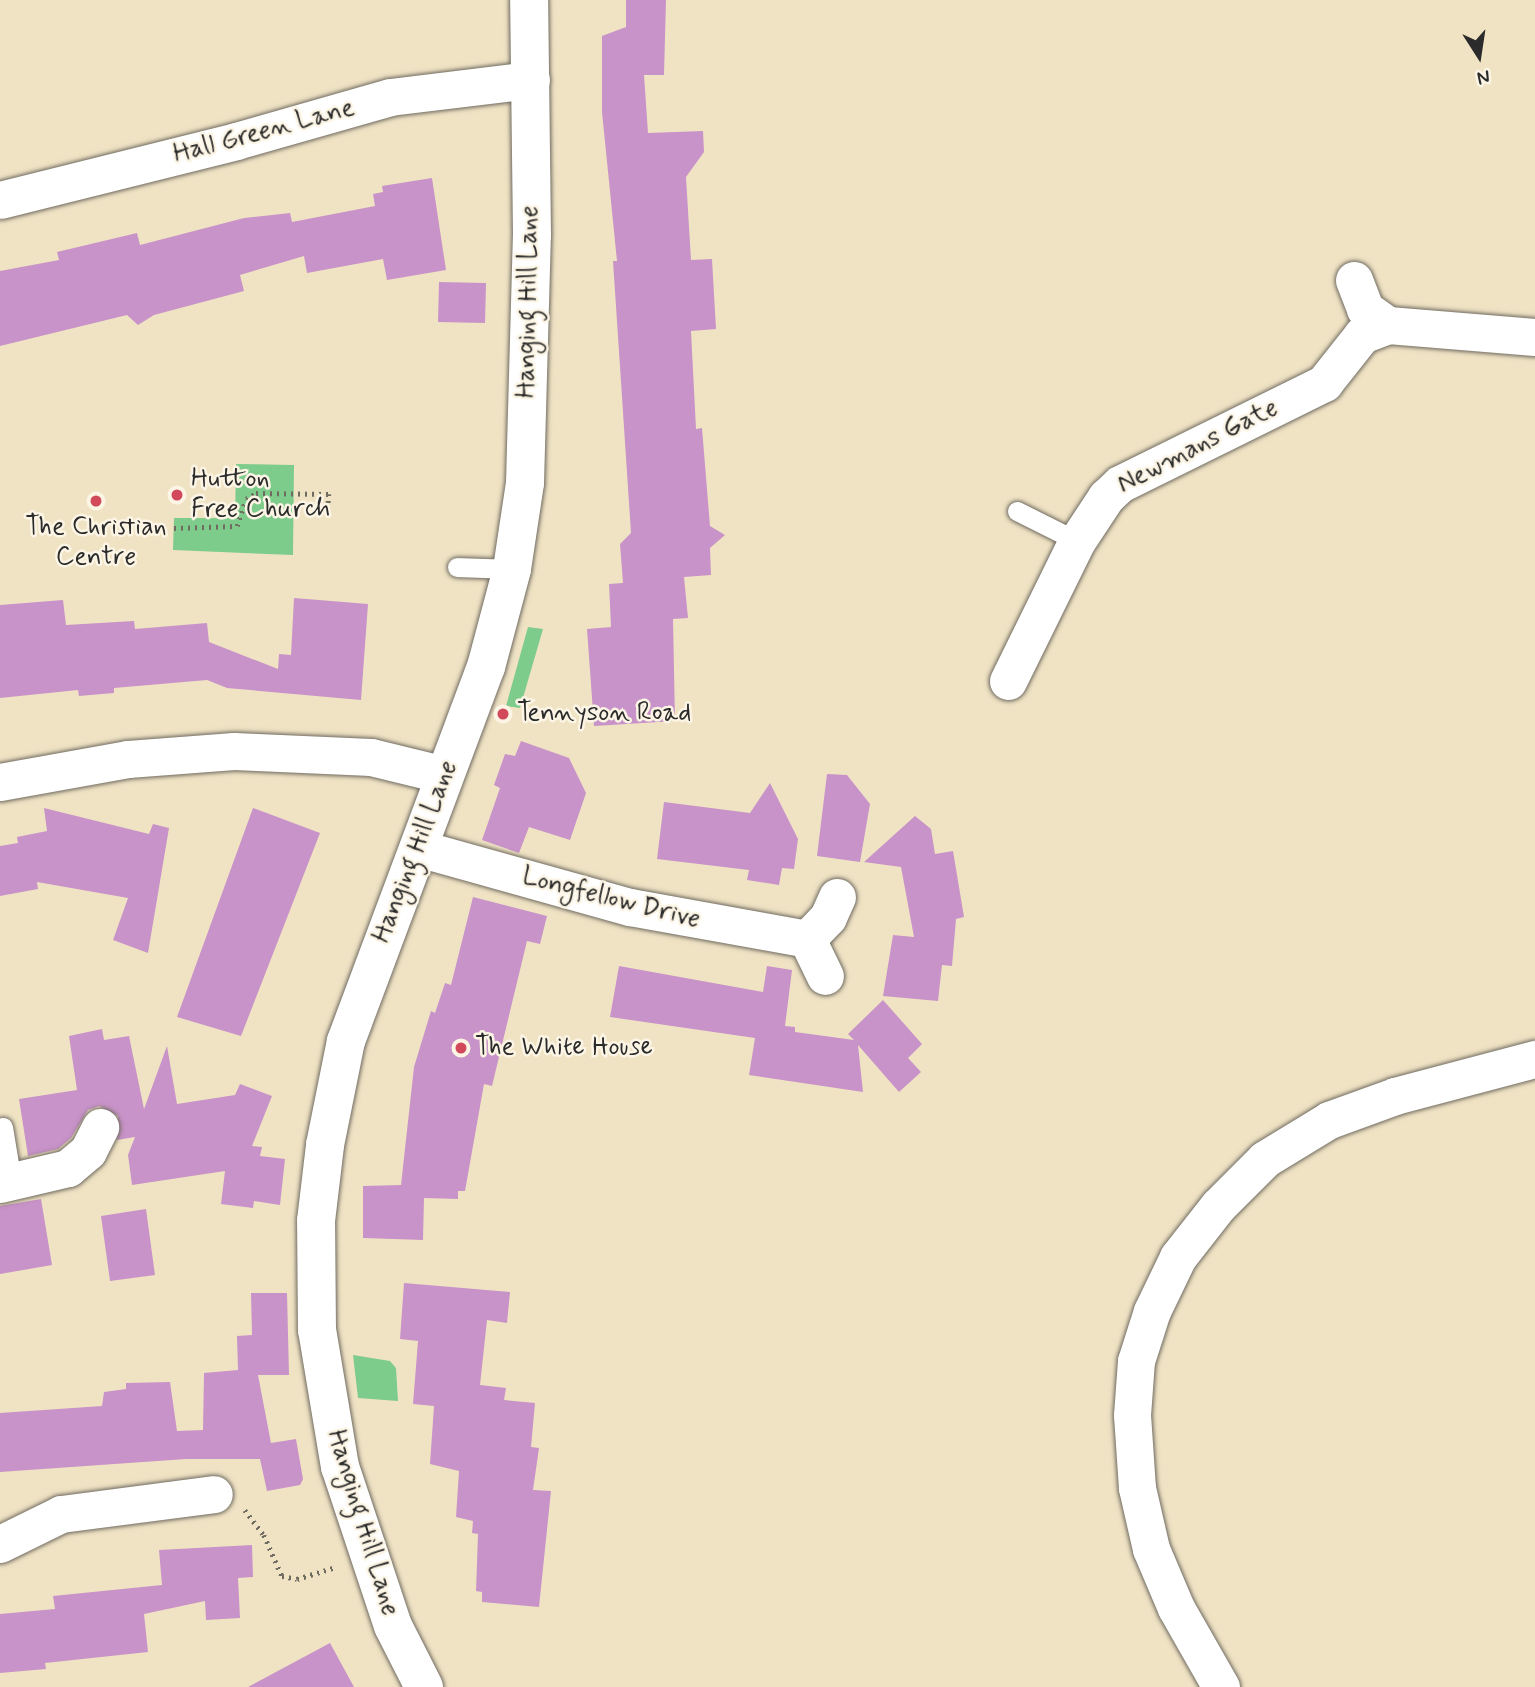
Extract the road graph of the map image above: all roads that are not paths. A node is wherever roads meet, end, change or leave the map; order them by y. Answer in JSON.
{"nodes":[{"id":1,"x":529,"y":0,"type":"edge"},
{"id":2,"x":531,"y":80,"type":"junction"},
{"id":3,"x":0,"y":200,"type":"edge"},
{"id":4,"x":1354,"y":280,"type":"dead end"},
{"id":5,"x":1388,"y":325,"type":"junction"},
{"id":6,"x":1535,"y":337,"type":"edge"},
{"id":7,"x":1017,"y":511,"type":"dead end"},
{"id":8,"x":1077,"y":541,"type":"junction"},
{"id":9,"x":457,"y":567,"type":"dead end"},
{"id":10,"x":512,"y":569,"type":"junction"},
{"id":11,"x":1008,"y":681,"type":"dead end"},
{"id":12,"x":445,"y":775,"type":"junction"},
{"id":13,"x":0,"y":782,"type":"edge"},
{"id":14,"x":418,"y":848,"type":"junction"},
{"id":15,"x":837,"y":897,"type":"dead end"},
{"id":16,"x":807,"y":939,"type":"junction"},
{"id":17,"x":825,"y":976,"type":"dead end"},
{"id":18,"x":1535,"y":1059,"type":"edge"},
{"id":19,"x":3,"y":1127,"type":"dead end"},
{"id":20,"x":100,"y":1127,"type":"dead end"},
{"id":21,"x":6,"y":1183,"type":"edge"},
{"id":22,"x":214,"y":1494,"type":"road end"},
{"id":23,"x":0,"y":1544,"type":"edge"},
{"id":24,"x":424,"y":1687,"type":"edge"},
{"id":25,"x":1221,"y":1687,"type":"edge"}],
"edges":[{"from":1,"to":2,"type":"street","name":"Hanging Hill Lane"},
{"from":2,"to":3,"type":"street","name":"Hall Green Lane"},
{"from":2,"to":10,"type":"street","name":"Hanging Hill Lane"},
{"from":4,"to":5,"type":"street"},
{"from":5,"to":6,"type":"street"},
{"from":5,"to":8,"type":"street","name":"Newmans Gate"},
{"from":7,"to":8,"type":"lane"},
{"from":8,"to":11,"type":"street","name":"Newmans Gate"},
{"from":9,"to":10,"type":"lane"},
{"from":10,"to":12,"type":"street","name":"Hanging Hill Lane"},
{"from":12,"to":13,"type":"street"},
{"from":12,"to":14,"type":"street","name":"Hanging Hill Lane"},
{"from":14,"to":16,"type":"street","name":"Longfellow Drive"},
{"from":14,"to":24,"type":"street","name":"Hanging Hill Lane"},
{"from":15,"to":16,"type":"street"},
{"from":16,"to":17,"type":"street"},
{"from":18,"to":25,"type":"street"},
{"from":19,"to":21,"type":"lane"},
{"from":20,"to":21,"type":"street"},
{"from":22,"to":23,"type":"street"}]}
